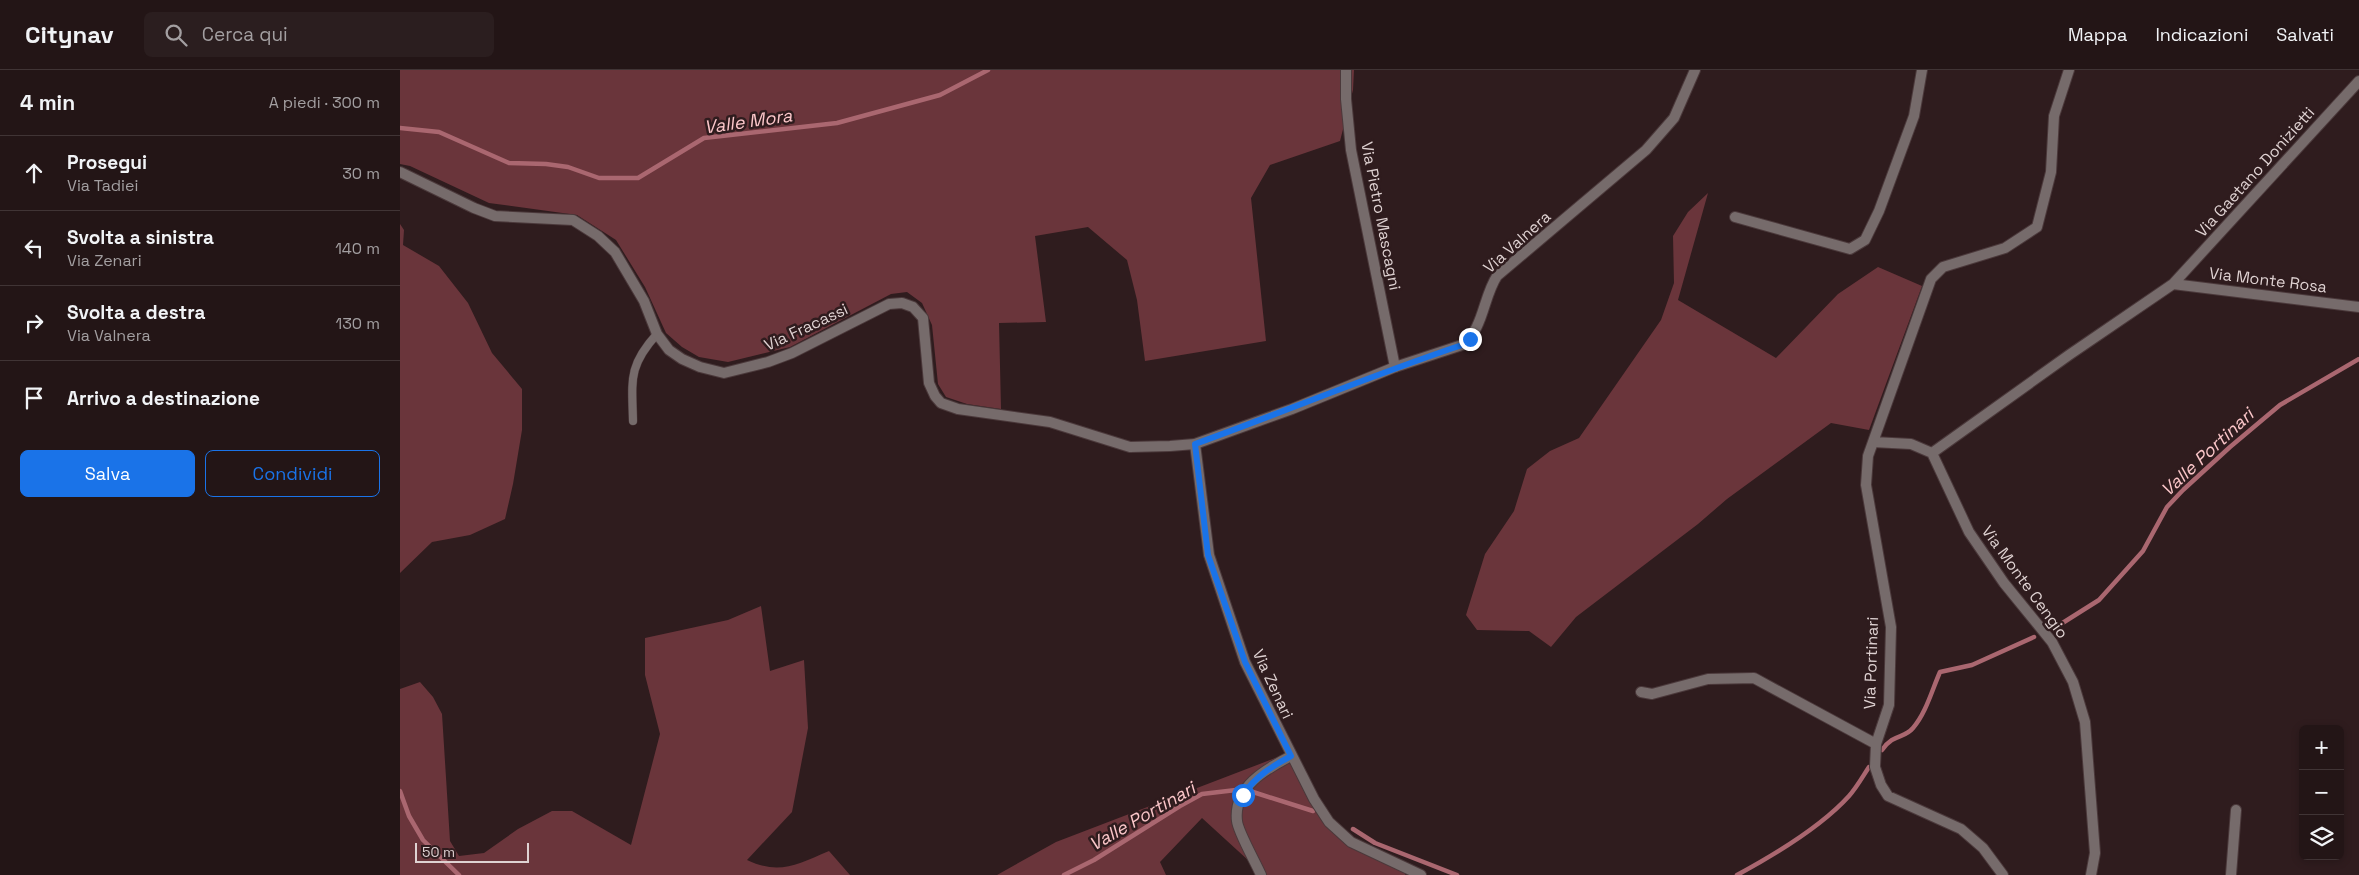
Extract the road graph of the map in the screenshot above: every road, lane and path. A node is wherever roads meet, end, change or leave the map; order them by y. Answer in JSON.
{"nodes":[{"id":1,"x":1346,"y":70,"type":"edge"},
{"id":2,"x":1695,"y":70,"type":"edge"},
{"id":3,"x":1922,"y":70,"type":"edge"},
{"id":4,"x":2069,"y":70,"type":"edge"},
{"id":5,"x":2359,"y":81,"type":"edge"},
{"id":6,"x":400,"y":172,"type":"edge"},
{"id":7,"x":1735,"y":217,"type":"dead end"},
{"id":8,"x":2173,"y":284,"type":"junction"},
{"id":9,"x":2359,"y":307,"type":"edge"},
{"id":10,"x":657,"y":334,"type":"junction"},
{"id":11,"x":1395,"y":367,"type":"junction"},
{"id":12,"x":633,"y":421,"type":"dead end"},
{"id":13,"x":1873,"y":442,"type":"junction"},
{"id":14,"x":1195,"y":444,"type":"junction"},
{"id":15,"x":1932,"y":453,"type":"junction"},
{"id":16,"x":1641,"y":692,"type":"dead end"},
{"id":17,"x":1876,"y":744,"type":"junction"},
{"id":18,"x":1291,"y":756,"type":"junction"},
{"id":19,"x":2236,"y":810,"type":"dead end"},
{"id":20,"x":1261,"y":875,"type":"edge"},
{"id":21,"x":1422,"y":875,"type":"edge"},
{"id":22,"x":2003,"y":875,"type":"edge"},
{"id":23,"x":2091,"y":875,"type":"edge"},
{"id":24,"x":2231,"y":875,"type":"edge"}],
"edges":[{"from":1,"to":11,"type":"street","name":"Via Pietro Mascagni"},
{"from":2,"to":11,"type":"street","name":"Via Valnera"},
{"from":3,"to":7,"type":"street"},
{"from":4,"to":13,"type":"street","name":"Via Portinari"},
{"from":5,"to":8,"type":"street","name":"Via Gaetano Donizietti"},
{"from":6,"to":10,"type":"street","name":"Via Fracassi"},
{"from":8,"to":9,"type":"street","name":"Via Monte Rosa"},
{"from":8,"to":15,"type":"street"},
{"from":10,"to":12,"type":"lane"},
{"from":10,"to":14,"type":"street","name":"Via Fracassi"},
{"from":11,"to":14,"type":"street","name":"Via Valnera"},
{"from":13,"to":15,"type":"street"},
{"from":13,"to":17,"type":"street","name":"Via Portinari"},
{"from":14,"to":18,"type":"street","name":"Via Zenari"},
{"from":15,"to":23,"type":"street","name":"Via Monte Cengio"},
{"from":16,"to":17,"type":"street"},
{"from":17,"to":22,"type":"street","name":"Via Portinari"},
{"from":18,"to":20,"type":"street"},
{"from":18,"to":21,"type":"street","name":"Via Zenari"},
{"from":19,"to":24,"type":"street"}]}
